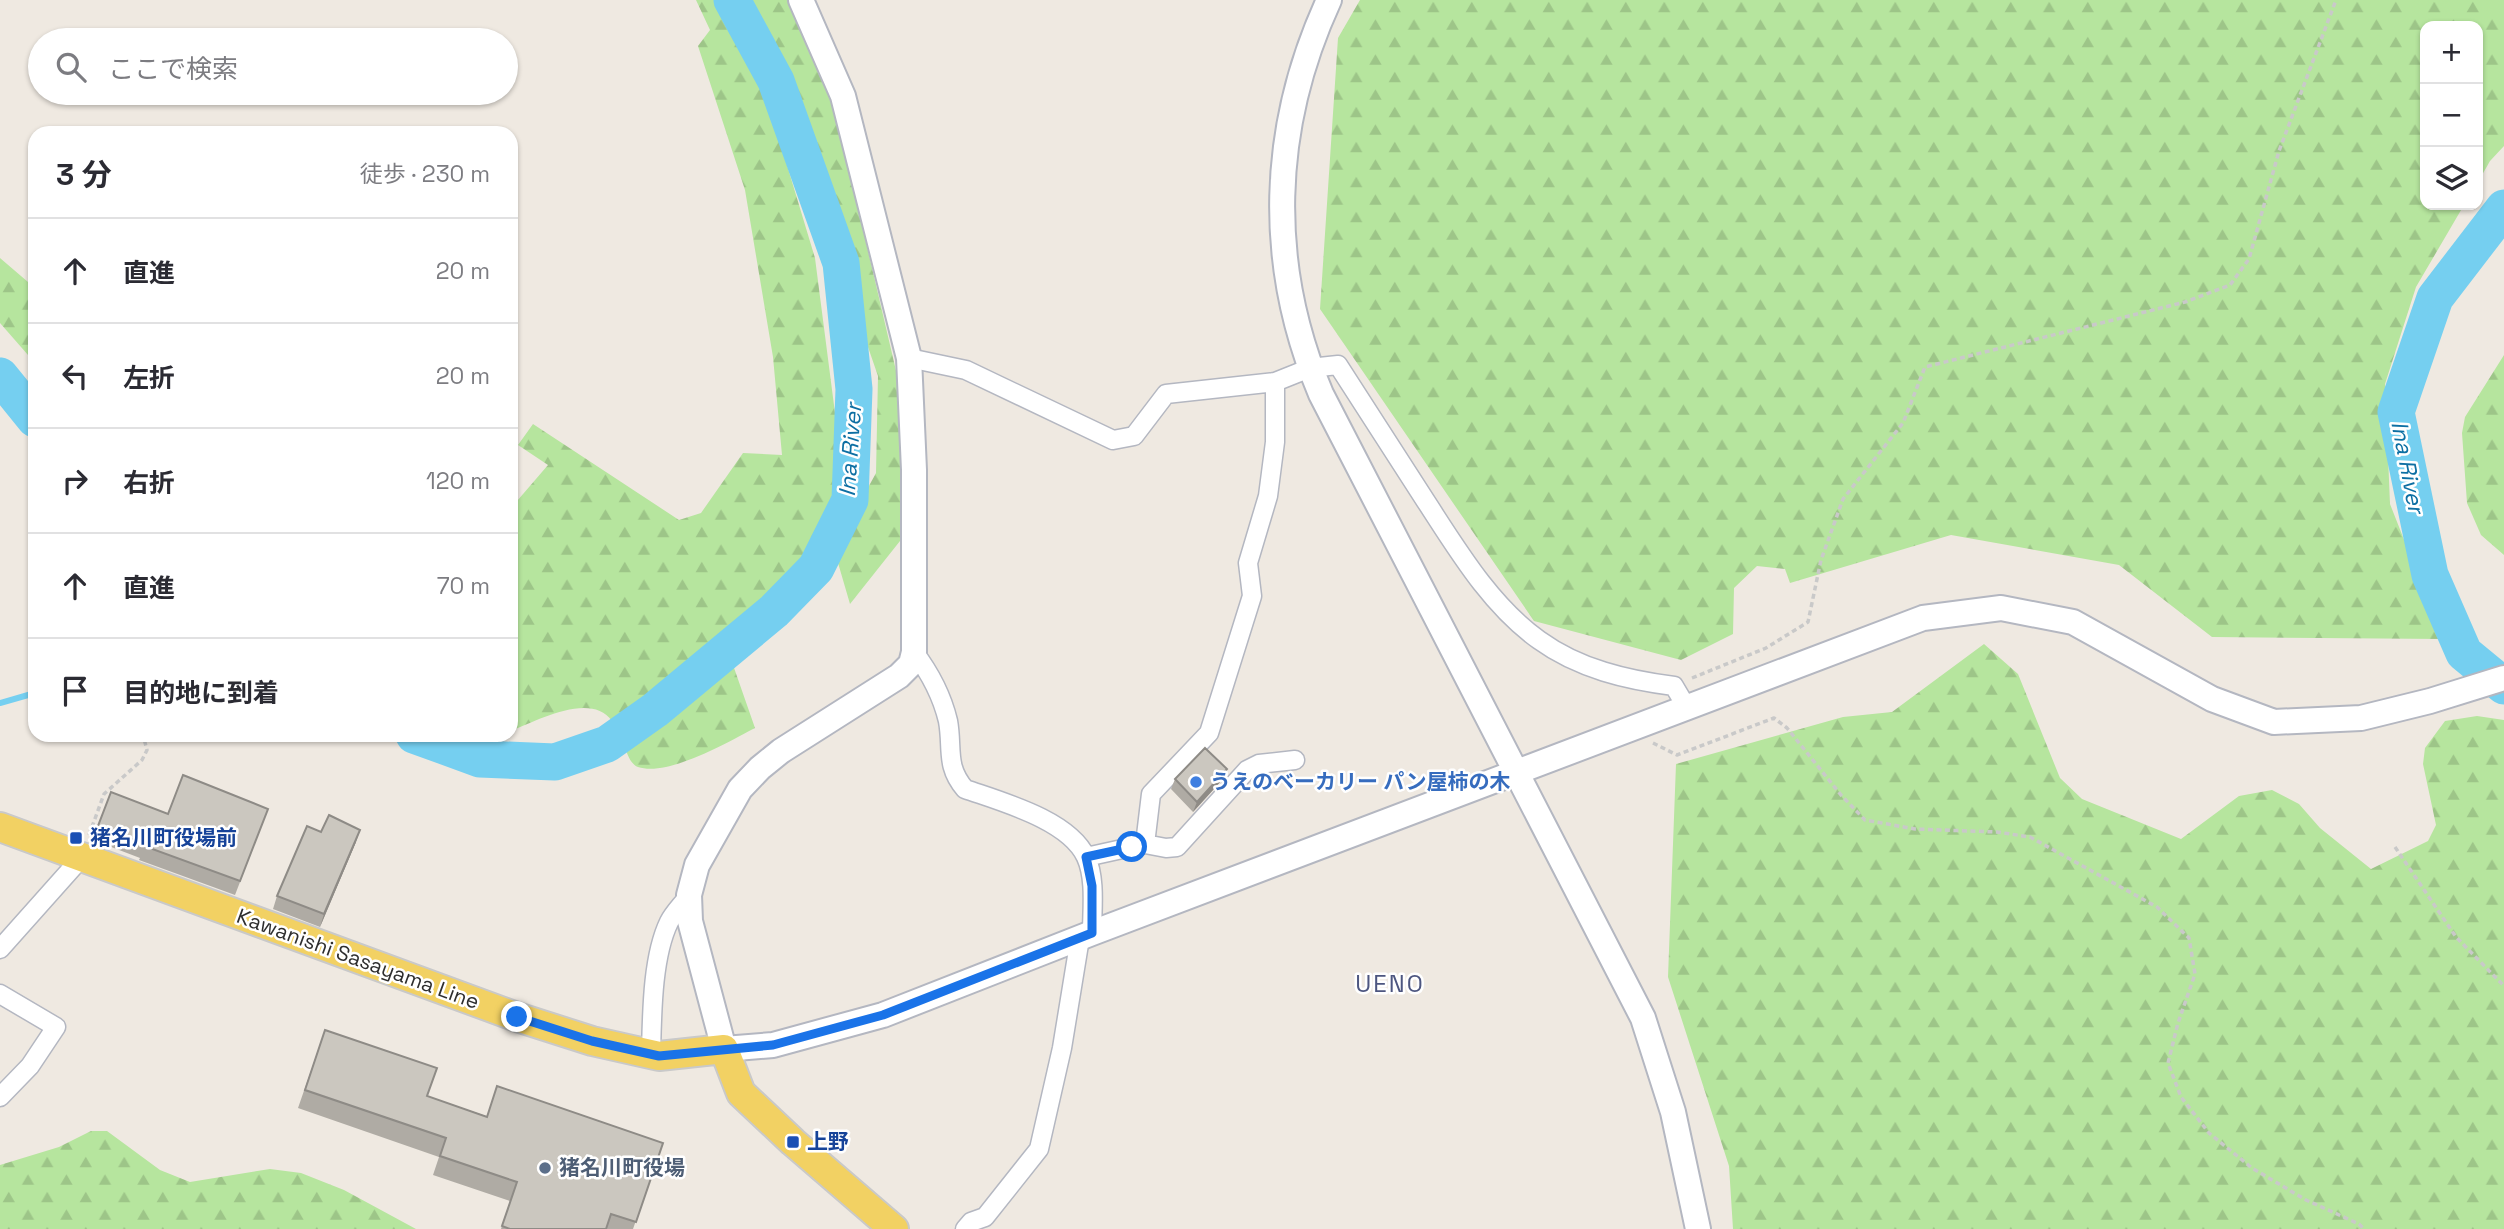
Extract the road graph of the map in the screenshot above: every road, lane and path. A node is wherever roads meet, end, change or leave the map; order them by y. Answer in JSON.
{"nodes":[{"id":1,"x":801,"y":0,"type":"edge"},
{"id":2,"x":1329,"y":0,"type":"edge"},
{"id":3,"x":2336,"y":0,"type":"edge"},
{"id":4,"x":909,"y":358,"type":"junction"},
{"id":5,"x":1310,"y":368,"type":"junction"},
{"id":6,"x":1275,"y":382,"type":"junction"},
{"id":7,"x":914,"y":652,"type":"junction"},
{"id":8,"x":2504,"y":678,"type":"edge"},
{"id":9,"x":1674,"y":686,"type":"junction"},
{"id":10,"x":1687,"y":708,"type":"junction"},
{"id":11,"x":1636,"y":727,"type":"junction"},
{"id":12,"x":145,"y":742,"type":"edge"},
{"id":13,"x":1295,"y":760,"type":"dead end"},
{"id":14,"x":1517,"y":772,"type":"junction"},
{"id":15,"x":0,"y":827,"type":"edge"},
{"id":16,"x":1145,"y":844,"type":"junction"},
{"id":17,"x":2395,"y":847,"type":"dead end"},
{"id":18,"x":82,"y":857,"type":"junction"},
{"id":19,"x":1086,"y":857,"type":"junction"},
{"id":20,"x":689,"y":895,"type":"junction"},
{"id":21,"x":1086,"y":936,"type":"junction"},
{"id":22,"x":0,"y":949,"type":"edge"},
{"id":23,"x":2504,"y":986,"type":"edge"},
{"id":24,"x":0,"y":994,"type":"edge"},
{"id":25,"x":724,"y":1049,"type":"junction"},
{"id":26,"x":651,"y":1054,"type":"junction"},
{"id":27,"x":0,"y":1097,"type":"edge"},
{"id":28,"x":894,"y":1229,"type":"edge"},
{"id":29,"x":965,"y":1229,"type":"edge"},
{"id":30,"x":1698,"y":1229,"type":"edge"},
{"id":31,"x":2364,"y":1229,"type":"edge"}],
"edges":[{"from":1,"to":4,"type":"street"},
{"from":2,"to":5,"type":"street"},
{"from":3,"to":9,"type":"path"},
{"from":4,"to":6,"type":"street"},
{"from":4,"to":7,"type":"street"},
{"from":5,"to":6,"type":"street"},
{"from":5,"to":9,"type":"street"},
{"from":5,"to":14,"type":"street"},
{"from":6,"to":16,"type":"street"},
{"from":7,"to":19,"type":"street"},
{"from":7,"to":20,"type":"street"},
{"from":8,"to":10,"type":"street"},
{"from":9,"to":10,"type":"street"},
{"from":10,"to":11,"type":"street"},
{"from":11,"to":14,"type":"street"},
{"from":11,"to":31,"type":"path"},
{"from":12,"to":18,"type":"path"},
{"from":13,"to":16,"type":"street"},
{"from":14,"to":21,"type":"street"},
{"from":14,"to":30,"type":"street"},
{"from":15,"to":18,"type":"main road","name":"Kawanishi Sasayama Line"},
{"from":16,"to":19,"type":"street"},
{"from":17,"to":23,"type":"path"},
{"from":18,"to":22,"type":"street"},
{"from":18,"to":26,"type":"main road","name":"Kawanishi Sasayama Line"},
{"from":19,"to":21,"type":"street"},
{"from":20,"to":25,"type":"street"},
{"from":20,"to":26,"type":"street"},
{"from":21,"to":25,"type":"street"},
{"from":21,"to":29,"type":"street"},
{"from":24,"to":27,"type":"street"},
{"from":25,"to":26,"type":"main road","name":"Kawanishi Sasayama Line"},
{"from":25,"to":28,"type":"main road"}]}
